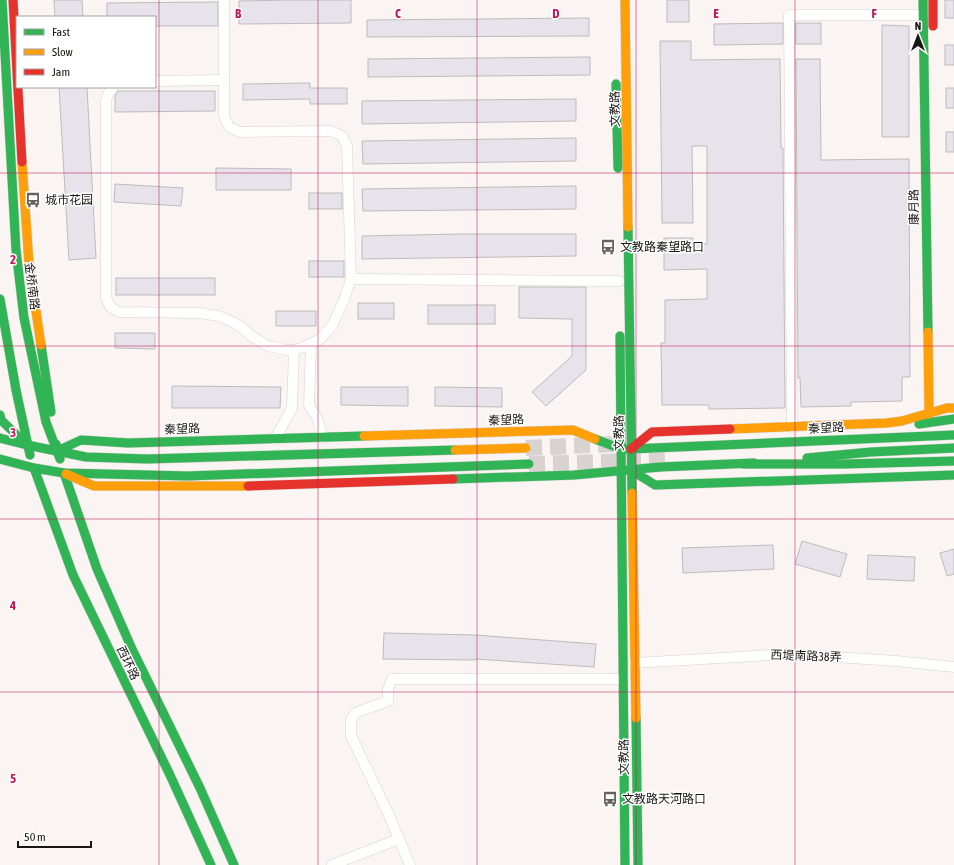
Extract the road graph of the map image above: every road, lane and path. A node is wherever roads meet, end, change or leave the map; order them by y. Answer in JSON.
{"nodes":[{"id":1,"x":2,"y":0,"type":"edge"},
{"id":2,"x":13,"y":0,"type":"edge"},
{"id":3,"x":224,"y":0,"type":"edge"},
{"id":4,"x":625,"y":0,"type":"edge"},
{"id":5,"x":923,"y":0,"type":"edge"},
{"id":6,"x":933,"y":0,"type":"edge"},
{"id":7,"x":923,"y":15,"type":"junction"},
{"id":8,"x":933,"y":32,"type":"dead end"},
{"id":9,"x":16,"y":61,"type":"edge"},
{"id":10,"x":616,"y":72,"type":"dead end"},
{"id":11,"x":224,"y":80,"type":"junction"},
{"id":12,"x":156,"y":81,"type":"edge"},
{"id":13,"x":17,"y":88,"type":"edge"},
{"id":14,"x":112,"y":88,"type":"edge"},
{"id":15,"x":618,"y":175,"type":"dead end"},
{"id":16,"x":351,"y":279,"type":"junction"},
{"id":17,"x":619,"y":281,"type":"dead end"},
{"id":18,"x":937,"y":292,"type":"dead end"},
{"id":19,"x":0,"y":299,"type":"edge"},
{"id":20,"x":620,"y":329,"type":"dead end"},
{"id":21,"x":311,"y":344,"type":"junction"},
{"id":22,"x":294,"y":350,"type":"junction"},
{"id":23,"x":954,"y":408,"type":"edge"},
{"id":24,"x":938,"y":411,"type":"junction"},
{"id":25,"x":929,"y":414,"type":"junction"},
{"id":26,"x":0,"y":415,"type":"edge"},
{"id":27,"x":954,"y":419,"type":"edge"},
{"id":28,"x":792,"y":427,"type":"junction"},
{"id":29,"x":954,"y":435,"type":"edge"},
{"id":30,"x":0,"y":438,"type":"edge"},
{"id":31,"x":323,"y":438,"type":"junction"},
{"id":32,"x":275,"y":439,"type":"junction"},
{"id":33,"x":837,"y":440,"type":"junction"},
{"id":34,"x":27,"y":445,"type":"junction"},
{"id":35,"x":526,"y":448,"type":"tunnel mouth"},
{"id":36,"x":954,"y":448,"type":"edge"},
{"id":37,"x":621,"y":449,"type":"junction"},
{"id":38,"x":631,"y":449,"type":"junction"},
{"id":39,"x":57,"y":450,"type":"junction"},
{"id":40,"x":0,"y":459,"type":"edge"},
{"id":41,"x":954,"y":461,"type":"edge"},
{"id":42,"x":529,"y":464,"type":"tunnel mouth"},
{"id":43,"x":743,"y":464,"type":"junction"},
{"id":44,"x":34,"y":468,"type":"junction"},
{"id":45,"x":632,"y":470,"type":"junction"},
{"id":46,"x":621,"y":471,"type":"junction"},
{"id":47,"x":64,"y":473,"type":"junction"},
{"id":48,"x":954,"y":475,"type":"edge"},
{"id":49,"x":634,"y":663,"type":"junction"},
{"id":50,"x":954,"y":667,"type":"edge"},
{"id":51,"x":623,"y":679,"type":"junction"},
{"id":52,"x":399,"y":839,"type":"junction"},
{"id":53,"x":211,"y":865,"type":"edge"},
{"id":54,"x":234,"y":865,"type":"edge"},
{"id":55,"x":332,"y":865,"type":"edge"},
{"id":56,"x":410,"y":865,"type":"edge"},
{"id":57,"x":625,"y":865,"type":"edge"},
{"id":58,"x":638,"y":865,"type":"edge"}],
"edges":[{"from":1,"to":39,"type":"main road","name":"金桥南路"},
{"from":2,"to":9,"type":"main road","name":"金桥南路"},
{"from":3,"to":11,"type":"street"},
{"from":4,"to":38,"type":"main road","name":"文教路"},
{"from":5,"to":7,"type":"main road","name":"康月路"},
{"from":6,"to":8,"type":"main road"},
{"from":7,"to":25,"type":"main road","name":"康月路"},
{"from":7,"to":28,"type":"street"},
{"from":10,"to":15,"type":"main road","name":"文教路"},
{"from":11,"to":12,"type":"street"},
{"from":11,"to":16,"type":"street"},
{"from":13,"to":39,"type":"main road","name":"金桥南路"},
{"from":14,"to":22,"type":"street"},
{"from":16,"to":17,"type":"street"},
{"from":16,"to":21,"type":"street"},
{"from":18,"to":24,"type":"main road"},
{"from":19,"to":34,"type":"main road"},
{"from":20,"to":37,"type":"main road","name":"文教路"},
{"from":21,"to":22,"type":"street"},
{"from":21,"to":31,"type":"street"},
{"from":22,"to":32,"type":"street"},
{"from":23,"to":24,"type":"main road"},
{"from":24,"to":25,"type":"main road"},
{"from":25,"to":28,"type":"main road"},
{"from":26,"to":34,"type":"main road"},
{"from":27,"to":33,"type":"main road"},
{"from":28,"to":38,"type":"main road"},
{"from":29,"to":33,"type":"main road","name":"秦望路"},
{"from":30,"to":34,"type":"main road"},
{"from":31,"to":32,"type":"main road","name":"秦望路"},
{"from":31,"to":37,"type":"main road","name":"秦望路"},
{"from":32,"to":39,"type":"main road","name":"秦望路"},
{"from":33,"to":38,"type":"main road","name":"秦望路"},
{"from":34,"to":39,"type":"main road"},
{"from":34,"to":44,"type":"main road"},
{"from":35,"to":39,"type":"main road"},
{"from":36,"to":43,"type":"main road"},
{"from":37,"to":38,"type":"main road","name":"秦望路"},
{"from":37,"to":46,"type":"main road","name":"文教路"},
{"from":38,"to":45,"type":"main road","name":"文教路"},
{"from":39,"to":47,"type":"main road","name":"金桥南路"},
{"from":40,"to":44,"type":"main road"},
{"from":41,"to":43,"type":"main road"},
{"from":42,"to":47,"type":"main road"},
{"from":43,"to":45,"type":"main road"},
{"from":44,"to":47,"type":"main road"},
{"from":44,"to":53,"type":"main road","name":"西环路"},
{"from":45,"to":46,"type":"main road"},
{"from":45,"to":48,"type":"main road"},
{"from":45,"to":49,"type":"main road","name":"文教路"},
{"from":46,"to":47,"type":"main road"},
{"from":46,"to":51,"type":"main road","name":"文教路"},
{"from":47,"to":54,"type":"main road","name":"西环路"},
{"from":49,"to":50,"type":"street","name":"西堤南路38弄"},
{"from":49,"to":58,"type":"main road","name":"文教路"},
{"from":51,"to":52,"type":"street"},
{"from":51,"to":57,"type":"main road","name":"文教路"},
{"from":52,"to":55,"type":"street"},
{"from":52,"to":56,"type":"street"}]}
